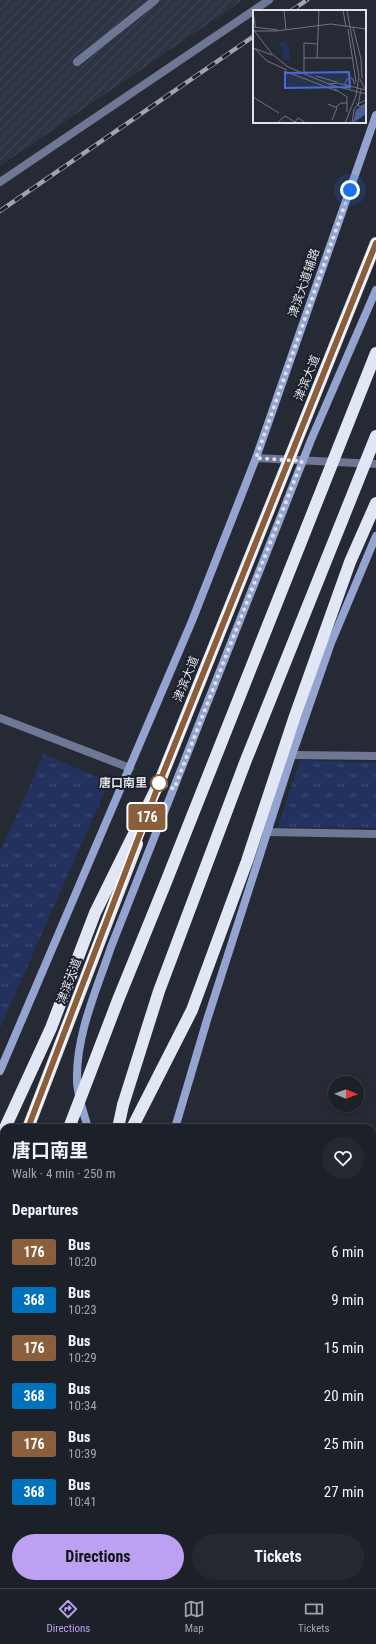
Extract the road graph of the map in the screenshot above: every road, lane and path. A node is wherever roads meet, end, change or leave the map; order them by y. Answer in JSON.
{"nodes":[{"id":1,"x":155,"y":0,"type":"edge"},
{"id":2,"x":266,"y":1,"type":"edge"},
{"id":3,"x":77,"y":62,"type":"dead end"},
{"id":4,"x":376,"y":115,"type":"edge"},
{"id":5,"x":0,"y":182,"type":"edge"},
{"id":6,"x":376,"y":243,"type":"edge"},
{"id":7,"x":376,"y":290,"type":"edge"},
{"id":8,"x":376,"y":353,"type":"edge"},
{"id":9,"x":376,"y":436,"type":"edge"},
{"id":10,"x":256,"y":458,"type":"junction"},
{"id":11,"x":302,"y":461,"type":"junction"},
{"id":12,"x":376,"y":464,"type":"edge"},
{"id":13,"x":376,"y":503,"type":"edge"},
{"id":14,"x":376,"y":536,"type":"edge"},
{"id":15,"x":0,"y":718,"type":"edge"},
{"id":16,"x":292,"y":754,"type":"junction"},
{"id":17,"x":376,"y":756,"type":"edge"},
{"id":18,"x":130,"y":768,"type":"junction"},
{"id":19,"x":160,"y":781,"type":"junction"},
{"id":20,"x":267,"y":832,"type":"junction"},
{"id":21,"x":376,"y":834,"type":"edge"},
{"id":22,"x":0,"y":1071,"type":"edge"},
{"id":23,"x":6,"y":1124,"type":"edge"},
{"id":24,"x":30,"y":1124,"type":"edge"},
{"id":25,"x":71,"y":1124,"type":"edge"},
{"id":26,"x":87,"y":1124,"type":"edge"},
{"id":27,"x":119,"y":1124,"type":"edge"},
{"id":28,"x":134,"y":1124,"type":"edge"},
{"id":29,"x":176,"y":1124,"type":"edge"}],
"edges":[{"from":1,"to":3,"type":"street"},
{"from":2,"to":5,"type":"street"},
{"from":4,"to":10,"type":"main road","name":"津滨大道辅路"},
{"from":6,"to":19,"type":"highway","name":"津滨大道","bridge":true},
{"from":7,"to":11,"type":"main road"},
{"from":8,"to":25,"type":"highway","bridge":true},
{"from":9,"to":27,"type":"highway","bridge":true},
{"from":10,"to":11,"type":"street"},
{"from":10,"to":18,"type":"main road","name":"津滨大道辅路"},
{"from":11,"to":12,"type":"street"},
{"from":11,"to":26,"type":"main road"},
{"from":13,"to":28,"type":"highway"},
{"from":14,"to":16,"type":"main road"},
{"from":15,"to":18,"type":"street"},
{"from":16,"to":17,"type":"street"},
{"from":16,"to":20,"type":"main road"},
{"from":18,"to":22,"type":"main road","name":"津滨大道辅路"},
{"from":19,"to":23,"type":"highway"},
{"from":19,"to":24,"type":"highway","name":"津滨大道"},
{"from":20,"to":21,"type":"street"},
{"from":20,"to":29,"type":"main road"}]}
